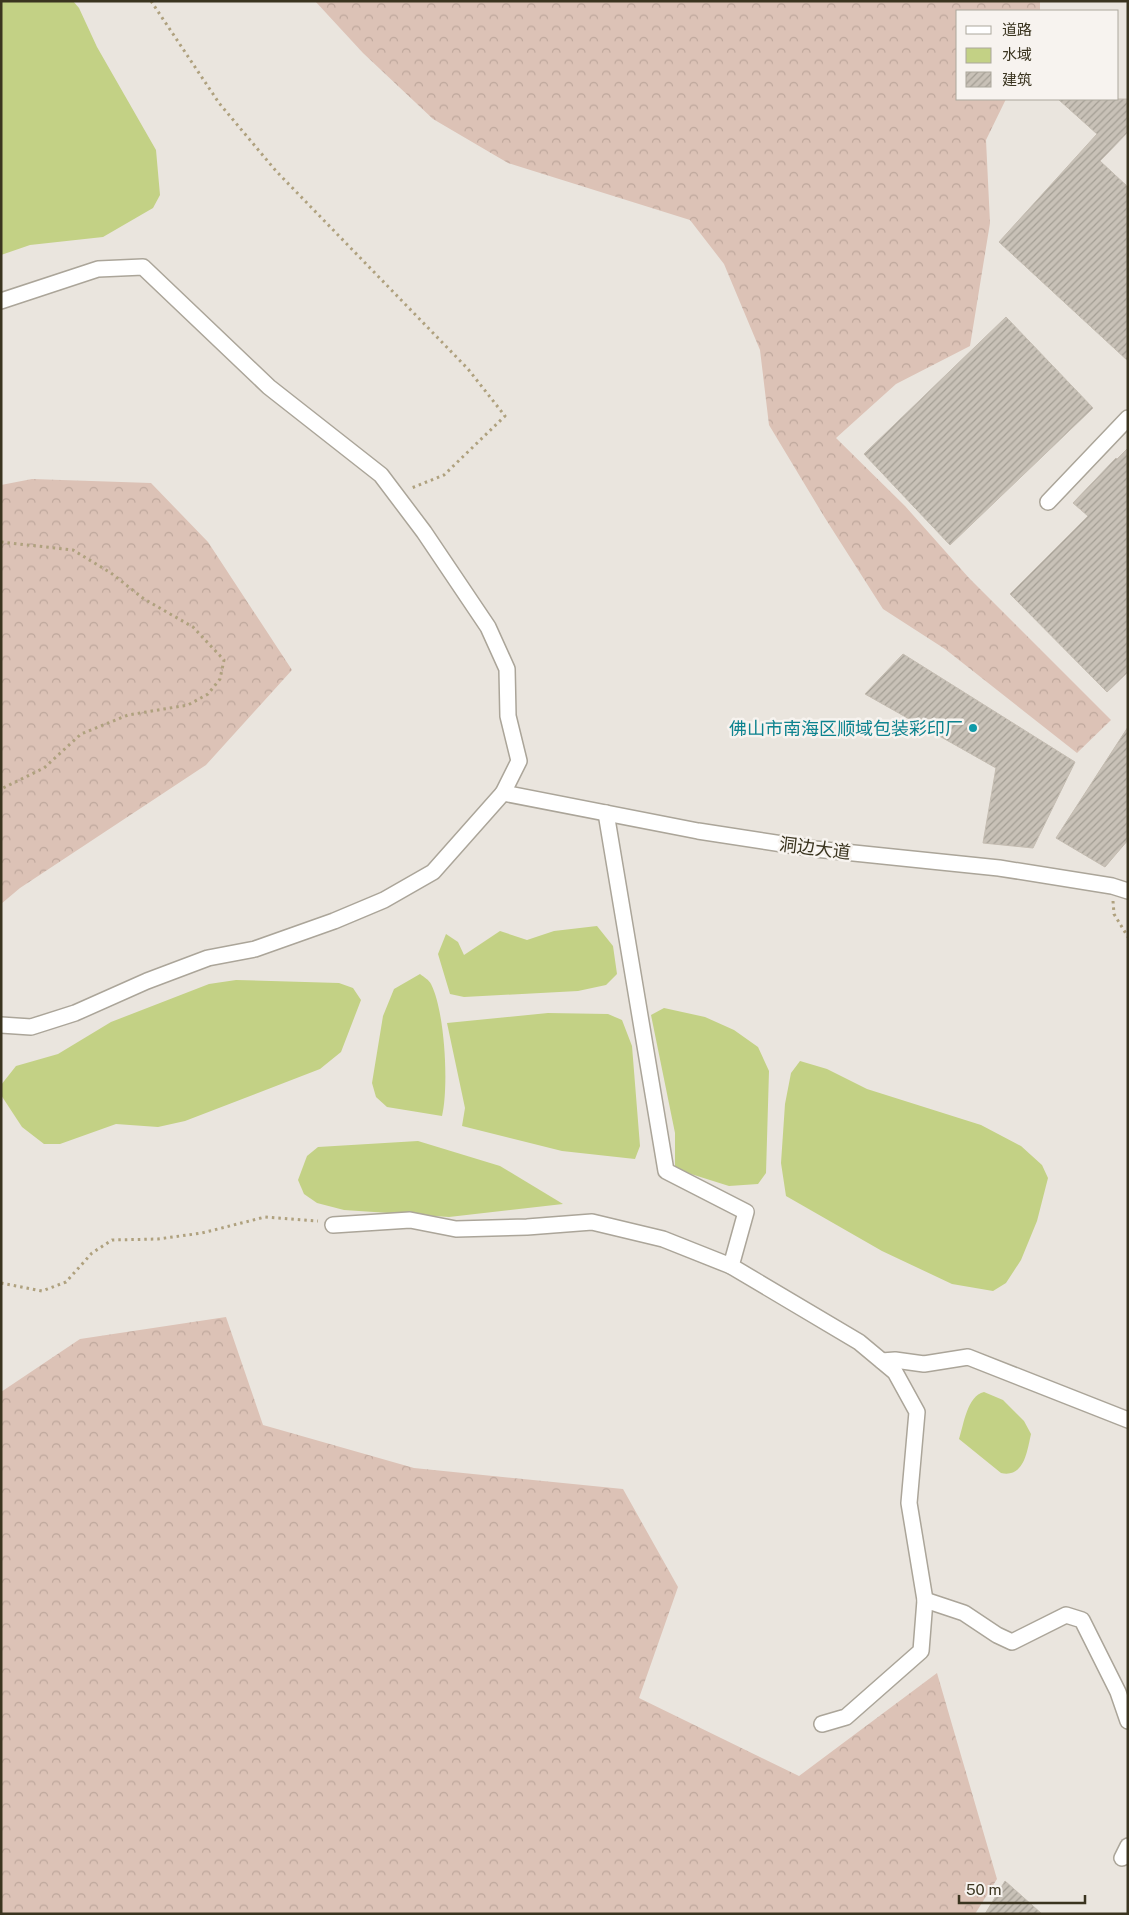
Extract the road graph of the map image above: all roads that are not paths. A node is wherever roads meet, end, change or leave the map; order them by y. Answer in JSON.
{"nodes":[{"id":1,"x":1,"y":301,"type":"edge"},
{"id":2,"x":1128,"y":418,"type":"edge"},
{"id":3,"x":1048,"y":502,"type":"dead end"},
{"id":4,"x":503,"y":793,"type":"junction"},
{"id":5,"x":606,"y":813,"type":"junction"},
{"id":6,"x":1128,"y":892,"type":"edge"},
{"id":7,"x":1,"y":1025,"type":"edge"},
{"id":8,"x":333,"y":1225,"type":"road end"},
{"id":9,"x":731,"y":1266,"type":"junction"},
{"id":10,"x":882,"y":1361,"type":"junction"},
{"id":11,"x":1128,"y":1420,"type":"edge"},
{"id":12,"x":926,"y":1600,"type":"junction"},
{"id":13,"x":1128,"y":1721,"type":"edge"},
{"id":14,"x":822,"y":1724,"type":"dead end"}],
"edges":[{"from":1,"to":4,"type":"street"},
{"from":2,"to":3,"type":"street"},
{"from":4,"to":5,"type":"street","name":"洞边大道"},
{"from":4,"to":7,"type":"street"},
{"from":5,"to":6,"type":"street","name":"洞边大道"},
{"from":5,"to":9,"type":"street"},
{"from":8,"to":9,"type":"street"},
{"from":9,"to":10,"type":"street"},
{"from":10,"to":11,"type":"street"},
{"from":10,"to":12,"type":"street"},
{"from":12,"to":13,"type":"street"},
{"from":12,"to":14,"type":"street"}]}
